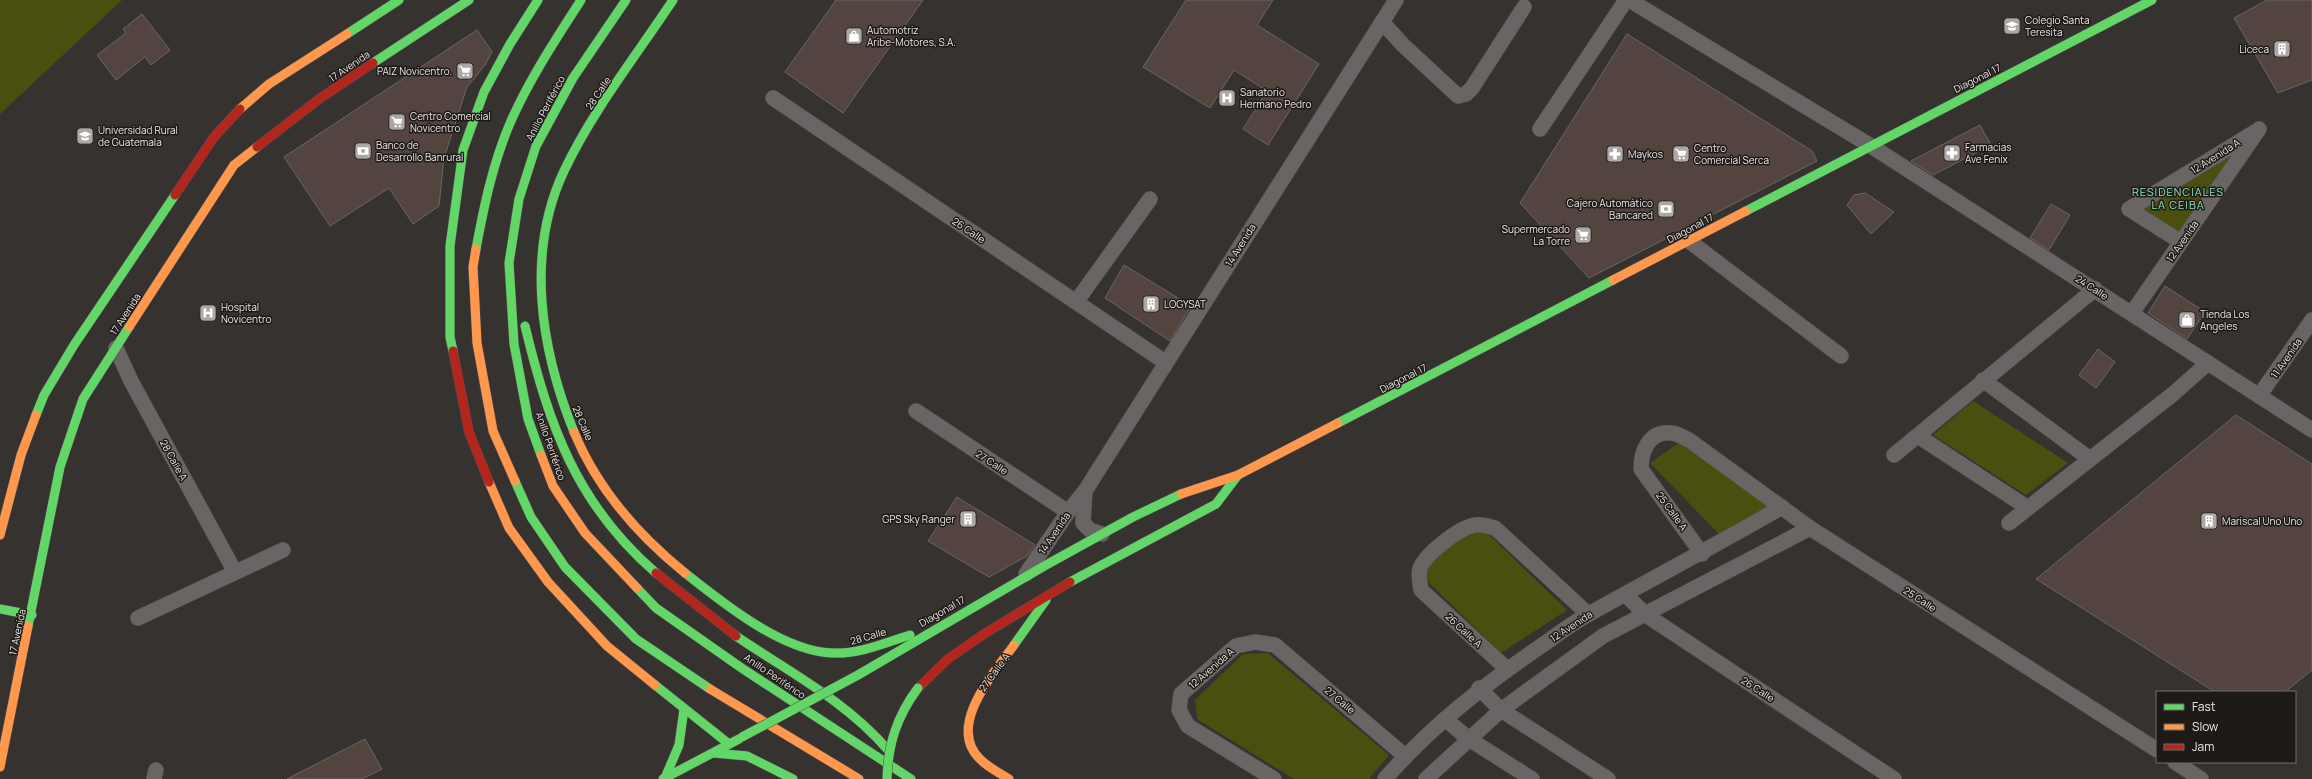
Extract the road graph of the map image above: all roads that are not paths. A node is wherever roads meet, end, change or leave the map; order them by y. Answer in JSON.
{"nodes":[{"id":1,"x":399,"y":0,"type":"edge"},
{"id":2,"x":469,"y":0,"type":"edge"},
{"id":3,"x":538,"y":0,"type":"edge"},
{"id":4,"x":581,"y":0,"type":"edge"},
{"id":5,"x":626,"y":0,"type":"edge"},
{"id":6,"x":629,"y":0,"type":"edge"},
{"id":7,"x":673,"y":0,"type":"edge"},
{"id":8,"x":1396,"y":0,"type":"edge"},
{"id":9,"x":1626,"y":0,"type":"edge"},
{"id":10,"x":1633,"y":0,"type":"edge"},
{"id":11,"x":2152,"y":0,"type":"edge"},
{"id":12,"x":1524,"y":8,"type":"dead end"},
{"id":13,"x":617,"y":13,"type":"junction"},
{"id":14,"x":1382,"y":22,"type":"junction"},
{"id":15,"x":773,"y":98,"type":"dead end"},
{"id":16,"x":1540,"y":129,"type":"dead end"},
{"id":17,"x":2259,"y":129,"type":"joint"},
{"id":18,"x":1871,"y":146,"type":"junction"},
{"id":19,"x":1150,"y":199,"type":"dead end"},
{"id":20,"x":1689,"y":241,"type":"junction"},
{"id":21,"x":2181,"y":242,"type":"junction"},
{"id":22,"x":509,"y":263,"type":"junction"},
{"id":23,"x":2095,"y":289,"type":"junction"},
{"id":24,"x":1076,"y":302,"type":"junction"},
{"id":25,"x":2132,"y":313,"type":"junction"},
{"id":26,"x":2312,"y":320,"type":"edge"},
{"id":27,"x":116,"y":348,"type":"junction"},
{"id":28,"x":1842,"y":356,"type":"dead end"},
{"id":29,"x":1166,"y":362,"type":"junction"},
{"id":30,"x":2208,"y":363,"type":"junction"},
{"id":31,"x":1983,"y":380,"type":"junction"},
{"id":32,"x":2259,"y":396,"type":"junction"},
{"id":33,"x":916,"y":412,"type":"dead end"},
{"id":34,"x":2312,"y":430,"type":"edge"},
{"id":35,"x":1918,"y":436,"type":"junction"},
{"id":36,"x":1689,"y":440,"type":"joint"},
{"id":37,"x":1894,"y":455,"type":"dead end"},
{"id":38,"x":2090,"y":460,"type":"junction"},
{"id":39,"x":1238,"y":476,"type":"junction"},
{"id":40,"x":1084,"y":490,"type":"junction"},
{"id":41,"x":1782,"y":507,"type":"junction"},
{"id":42,"x":2028,"y":508,"type":"junction"},
{"id":43,"x":1068,"y":512,"type":"junction"},
{"id":44,"x":2009,"y":524,"type":"dead end"},
{"id":45,"x":1810,"y":528,"type":"junction"},
{"id":46,"x":1102,"y":534,"type":"junction"},
{"id":47,"x":0,"y":535,"type":"edge"},
{"id":48,"x":283,"y":550,"type":"dead end"},
{"id":49,"x":1702,"y":554,"type":"junction"},
{"id":50,"x":235,"y":572,"type":"junction"},
{"id":51,"x":1024,"y":577,"type":"junction"},
{"id":52,"x":1052,"y":592,"type":"junction"},
{"id":53,"x":1626,"y":595,"type":"junction"},
{"id":54,"x":0,"y":609,"type":"edge"},
{"id":55,"x":1588,"y":614,"type":"junction"},
{"id":56,"x":32,"y":615,"type":"junction"},
{"id":57,"x":1646,"y":615,"type":"junction"},
{"id":58,"x":138,"y":618,"type":"dead end"},
{"id":59,"x":939,"y":626,"type":"junction"},
{"id":60,"x":1275,"y":645,"type":"joint"},
{"id":61,"x":1507,"y":669,"type":"junction"},
{"id":62,"x":1480,"y":688,"type":"junction"},
{"id":63,"x":684,"y":709,"type":"junction"},
{"id":64,"x":1501,"y":710,"type":"junction"},
{"id":65,"x":1445,"y":719,"type":"junction"},
{"id":66,"x":1469,"y":739,"type":"junction"},
{"id":67,"x":729,"y":744,"type":"junction"},
{"id":68,"x":2156,"y":749,"type":"edge"},
{"id":69,"x":888,"y":750,"type":"junction"},
{"id":70,"x":712,"y":753,"type":"junction"},
{"id":71,"x":1405,"y":756,"type":"junction"},
{"id":72,"x":2177,"y":763,"type":"edge"},
{"id":73,"x":0,"y":767,"type":"edge"},
{"id":74,"x":664,"y":778,"type":"edge"},
{"id":75,"x":793,"y":779,"type":"edge"},
{"id":76,"x":858,"y":779,"type":"edge"},
{"id":77,"x":887,"y":779,"type":"edge"},
{"id":78,"x":911,"y":779,"type":"edge"},
{"id":79,"x":1009,"y":779,"type":"edge"},
{"id":80,"x":1274,"y":779,"type":"edge"},
{"id":81,"x":1385,"y":779,"type":"edge"},
{"id":82,"x":1426,"y":779,"type":"edge"},
{"id":83,"x":1532,"y":779,"type":"edge"},
{"id":84,"x":1608,"y":779,"type":"edge"},
{"id":85,"x":1894,"y":779,"type":"edge"},
{"id":86,"x":2202,"y":779,"type":"edge"}],
"edges":[{"from":1,"to":47,"type":"main road"},
{"from":2,"to":27,"type":"main road","name":"17 Avenida"},
{"from":3,"to":63,"type":"main road"},
{"from":4,"to":76,"type":"main road"},
{"from":5,"to":13,"type":"main road","name":"Anillo Periférico"},
{"from":6,"to":13,"type":"main road"},
{"from":7,"to":59,"type":"main road","name":"28 Calle"},
{"from":8,"to":14,"type":"street","name":"14 Avenida"},
{"from":9,"to":16,"type":"street"},
{"from":10,"to":18,"type":"street","name":"24 Calle"},
{"from":11,"to":18,"type":"main road","name":"Diagonal 17"},
{"from":12,"to":14,"type":"street"},
{"from":13,"to":22,"type":"main road","name":"Anillo Periférico"},
{"from":14,"to":29,"type":"street","name":"14 Avenida"},
{"from":15,"to":24,"type":"street","name":"26 Calle"},
{"from":17,"to":21,"type":"street","name":"12 Avenida"},
{"from":17,"to":21,"type":"street","name":"12 Avenida A"},
{"from":18,"to":20,"type":"main road","name":"Diagonal 17"},
{"from":18,"to":23,"type":"street","name":"24 Calle"},
{"from":19,"to":24,"type":"street"},
{"from":20,"to":28,"type":"street"},
{"from":20,"to":39,"type":"main road","name":"Diagonal 17"},
{"from":21,"to":25,"type":"street","name":"12 Avenida"},
{"from":22,"to":69,"type":"main road"},
{"from":22,"to":78,"type":"main road","name":"Anillo Periférico"},
{"from":23,"to":25,"type":"street","name":"24 Calle"},
{"from":23,"to":31,"type":"street"},
{"from":24,"to":29,"type":"street","name":"26 Calle"},
{"from":25,"to":30,"type":"street","name":"24 Calle"},
{"from":26,"to":32,"type":"street","name":"11 Avenida"},
{"from":27,"to":50,"type":"street","name":"28 Calle A"},
{"from":27,"to":56,"type":"main road","name":"17 Avenida"},
{"from":29,"to":40,"type":"street","name":"14 Avenida"},
{"from":30,"to":32,"type":"street","name":"24 Calle"},
{"from":30,"to":38,"type":"street"},
{"from":31,"to":35,"type":"street"},
{"from":31,"to":38,"type":"street"},
{"from":32,"to":34,"type":"street","name":"24 Calle"},
{"from":33,"to":43,"type":"street","name":"27 Calle"},
{"from":35,"to":37,"type":"street"},
{"from":35,"to":42,"type":"street"},
{"from":36,"to":41,"type":"street","name":"25 Calle"},
{"from":36,"to":49,"type":"street","name":"25 Calle A"},
{"from":38,"to":42,"type":"street"},
{"from":39,"to":46,"type":"main road","name":"Diagonal 17"},
{"from":39,"to":52,"type":"main road","name":"Diagonal 17"},
{"from":40,"to":43,"type":"street","name":"14 Avenida"},
{"from":40,"to":46,"type":"street","name":"14 Avenida"},
{"from":41,"to":45,"type":"street","name":"25 Calle"},
{"from":41,"to":49,"type":"street","name":"12 Avenida"},
{"from":42,"to":44,"type":"street"},
{"from":43,"to":51,"type":"street","name":"14 Avenida"},
{"from":45,"to":57,"type":"street"},
{"from":45,"to":68,"type":"street","name":"25 Calle"},
{"from":46,"to":51,"type":"main road","name":"Diagonal 17"},
{"from":48,"to":50,"type":"street"},
{"from":49,"to":53,"type":"street","name":"12 Avenida"},
{"from":50,"to":58,"type":"street"},
{"from":51,"to":59,"type":"main road","name":"Diagonal 17"},
{"from":52,"to":69,"type":"main road","name":"Diagonal 17","bridge":true},
{"from":52,"to":79,"type":"main road","name":"27 Calle A"},
{"from":53,"to":55,"type":"street","name":"12 Avenida"},
{"from":53,"to":57,"type":"street","name":"26 Calle"},
{"from":54,"to":56,"type":"main road"},
{"from":55,"to":61,"type":"street","name":"12 Avenida"},
{"from":55,"to":61,"type":"street","name":"26 Calle A"},
{"from":56,"to":73,"type":"main road","name":"17 Avenida"},
{"from":57,"to":64,"type":"street"},
{"from":57,"to":85,"type":"street","name":"26 Calle"},
{"from":59,"to":67,"type":"main road","name":"Diagonal 17","bridge":true},
{"from":60,"to":71,"type":"street","name":"27 Calle"},
{"from":60,"to":80,"type":"street","name":"12 Avenida A"},
{"from":61,"to":62,"type":"street","name":"12 Avenida"},
{"from":62,"to":64,"type":"street"},
{"from":62,"to":65,"type":"street","name":"12 Avenida"},
{"from":63,"to":67,"type":"main road"},
{"from":63,"to":74,"type":"main road"},
{"from":64,"to":66,"type":"street"},
{"from":64,"to":84,"type":"street"},
{"from":65,"to":66,"type":"street"},
{"from":65,"to":71,"type":"street","name":"12 Avenida"},
{"from":66,"to":82,"type":"street"},
{"from":66,"to":83,"type":"street"},
{"from":67,"to":70,"type":"main road","name":"Diagonal 17"},
{"from":69,"to":77,"type":"main road","name":"Diagonal 17","bridge":true},
{"from":70,"to":74,"type":"main road","name":"Diagonal 17"},
{"from":70,"to":75,"type":"main road"},
{"from":71,"to":81,"type":"street","name":"12 Avenida"},
{"from":72,"to":86,"type":"street"}]}
